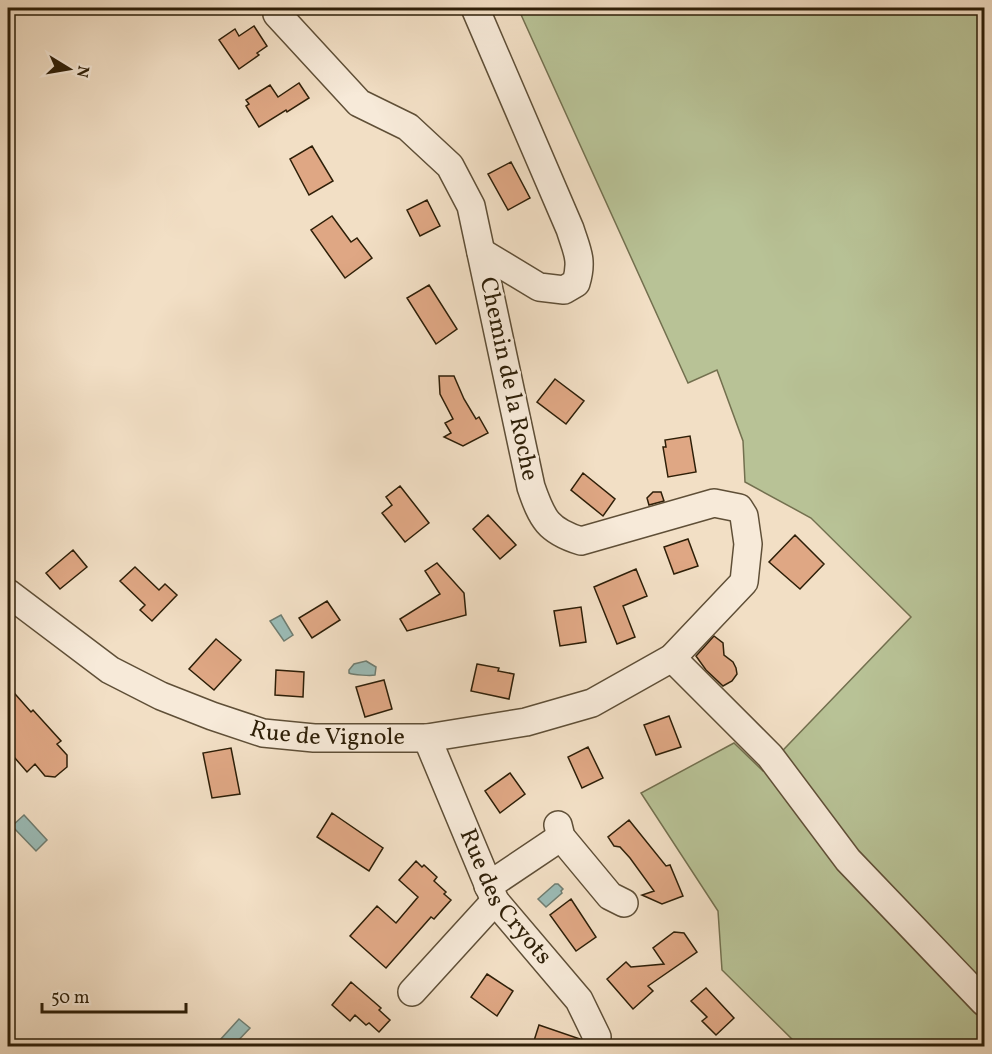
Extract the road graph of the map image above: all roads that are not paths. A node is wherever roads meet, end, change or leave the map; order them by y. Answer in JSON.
{"nodes":[{"id":1,"x":475,"y":8,"type":"edge"},
{"id":2,"x":277,"y":14,"type":"dead end"},
{"id":3,"x":481,"y":252,"type":"junction"},
{"id":4,"x":8,"y":593,"type":"edge"},
{"id":5,"x":672,"y":658,"type":"junction"},
{"id":6,"x":427,"y":738,"type":"junction"},
{"id":7,"x":491,"y":893,"type":"junction"},
{"id":8,"x":624,"y":903,"type":"dead end"},
{"id":9,"x":412,"y":992,"type":"dead end"},
{"id":10,"x":984,"y":1002,"type":"edge"},
{"id":11,"x":595,"y":1047,"type":"edge"}],
"edges":[{"from":1,"to":3,"type":"street","name":"Chemin de la Roche"},
{"from":2,"to":3,"type":"street"},
{"from":3,"to":5,"type":"street","name":"Chemin de la Roche"},
{"from":4,"to":6,"type":"street","name":"Rue de Vignole"},
{"from":5,"to":6,"type":"street","name":"Rue de Vignole"},
{"from":5,"to":10,"type":"street"},
{"from":6,"to":7,"type":"street","name":"Rue des Cryots"},
{"from":7,"to":8,"type":"street"},
{"from":7,"to":9,"type":"street"},
{"from":7,"to":11,"type":"street","name":"Rue des Cryots"}]}
